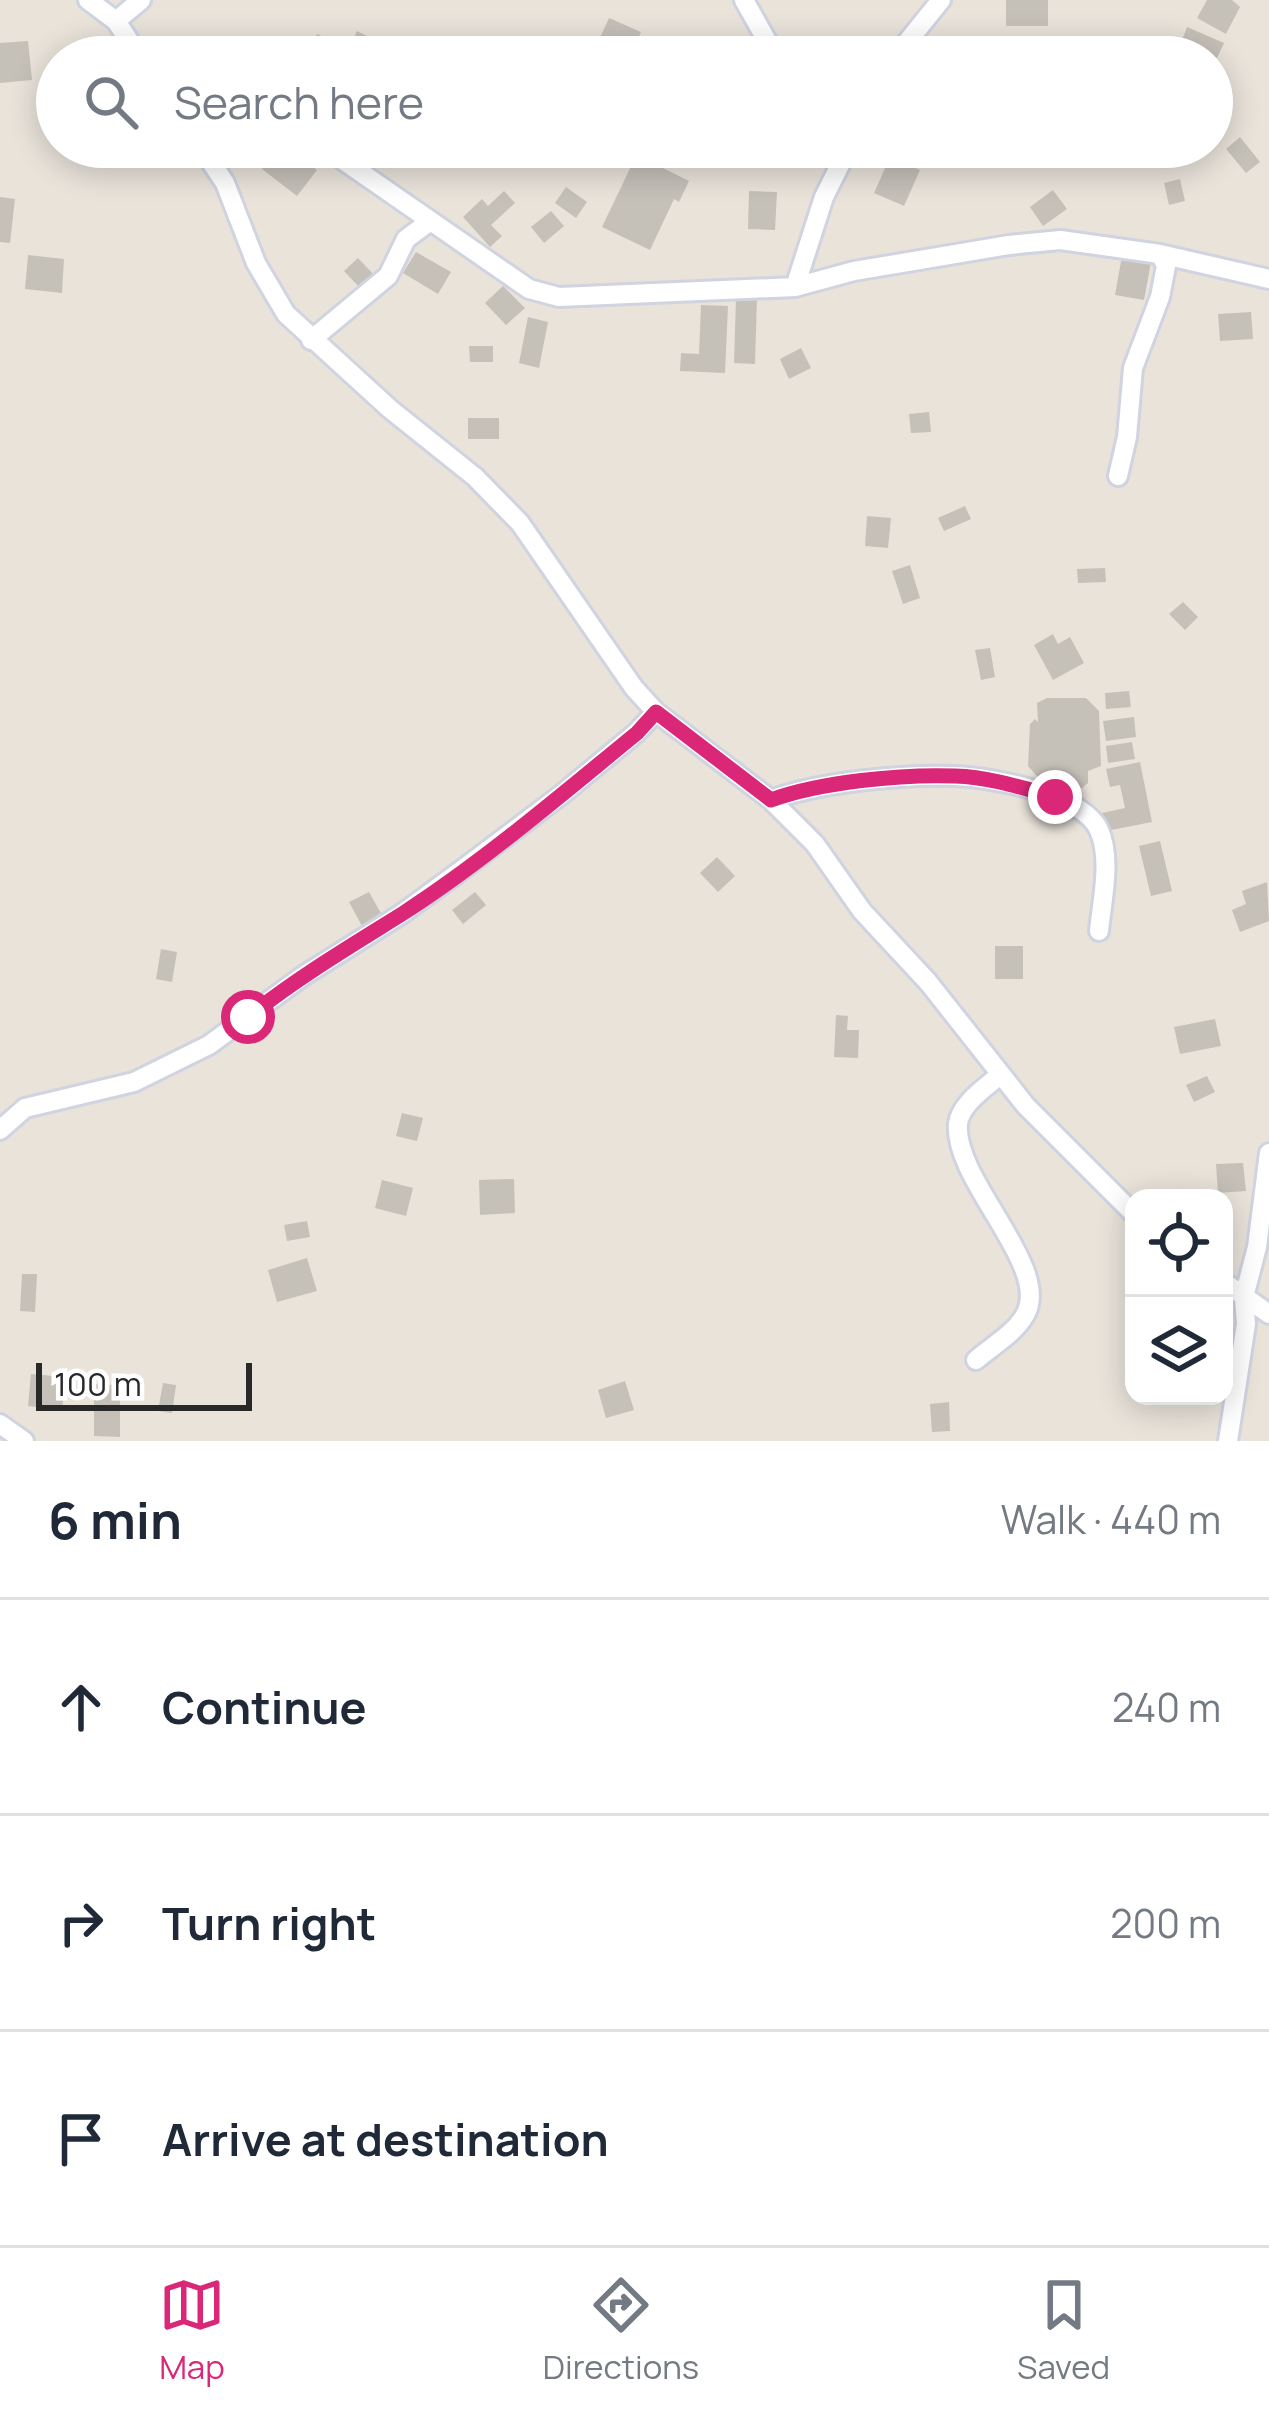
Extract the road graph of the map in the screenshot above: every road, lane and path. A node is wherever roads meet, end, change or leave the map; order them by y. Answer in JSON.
{"nodes":[{"id":1,"x":88,"y":0,"type":"edge"},
{"id":2,"x":141,"y":0,"type":"edge"},
{"id":3,"x":744,"y":0,"type":"edge"},
{"id":4,"x":941,"y":0,"type":"edge"},
{"id":5,"x":116,"y":21,"type":"junction"},
{"id":6,"x":126,"y":36,"type":"edge"},
{"id":7,"x":764,"y":36,"type":"edge"},
{"id":8,"x":912,"y":36,"type":"edge"},
{"id":9,"x":215,"y":168,"type":"edge"},
{"id":10,"x":358,"y":168,"type":"edge"},
{"id":11,"x":838,"y":168,"type":"edge"},
{"id":12,"x":429,"y":222,"type":"junction"},
{"id":13,"x":1160,"y":254,"type":"junction"},
{"id":14,"x":1269,"y":279,"type":"edge"},
{"id":15,"x":795,"y":287,"type":"junction"},
{"id":16,"x":311,"y":340,"type":"junction"},
{"id":17,"x":1118,"y":476,"type":"dead end"},
{"id":18,"x":656,"y":712,"type":"junction"},
{"id":19,"x":771,"y":800,"type":"junction"},
{"id":20,"x":1099,"y":931,"type":"dead end"},
{"id":21,"x":1000,"y":1075,"type":"junction"},
{"id":22,"x":0,"y":1130,"type":"edge"},
{"id":23,"x":1269,"y":1153,"type":"edge"},
{"id":24,"x":1125,"y":1205,"type":"edge"},
{"id":25,"x":1233,"y":1289,"type":"edge"},
{"id":26,"x":1244,"y":1297,"type":"junction"},
{"id":27,"x":1269,"y":1313,"type":"edge"},
{"id":28,"x":976,"y":1360,"type":"dead end"},
{"id":29,"x":0,"y":1424,"type":"edge"},
{"id":30,"x":24,"y":1441,"type":"edge"},
{"id":31,"x":1228,"y":1441,"type":"edge"}],
"edges":[{"from":1,"to":5,"type":"street"},
{"from":2,"to":5,"type":"street"},
{"from":3,"to":7,"type":"street"},
{"from":4,"to":8,"type":"street"},
{"from":5,"to":6,"type":"street"},
{"from":9,"to":16,"type":"street"},
{"from":10,"to":12,"type":"street"},
{"from":11,"to":15,"type":"street"},
{"from":12,"to":15,"type":"street"},
{"from":12,"to":16,"type":"street"},
{"from":13,"to":14,"type":"street"},
{"from":13,"to":15,"type":"street"},
{"from":13,"to":17,"type":"street"},
{"from":16,"to":18,"type":"street"},
{"from":18,"to":19,"type":"street"},
{"from":18,"to":22,"type":"street"},
{"from":19,"to":20,"type":"street"},
{"from":19,"to":21,"type":"street"},
{"from":21,"to":24,"type":"street"},
{"from":21,"to":28,"type":"street"},
{"from":23,"to":26,"type":"street"},
{"from":25,"to":26,"type":"street"},
{"from":26,"to":27,"type":"street"},
{"from":26,"to":31,"type":"street"},
{"from":29,"to":30,"type":"street"}]}
